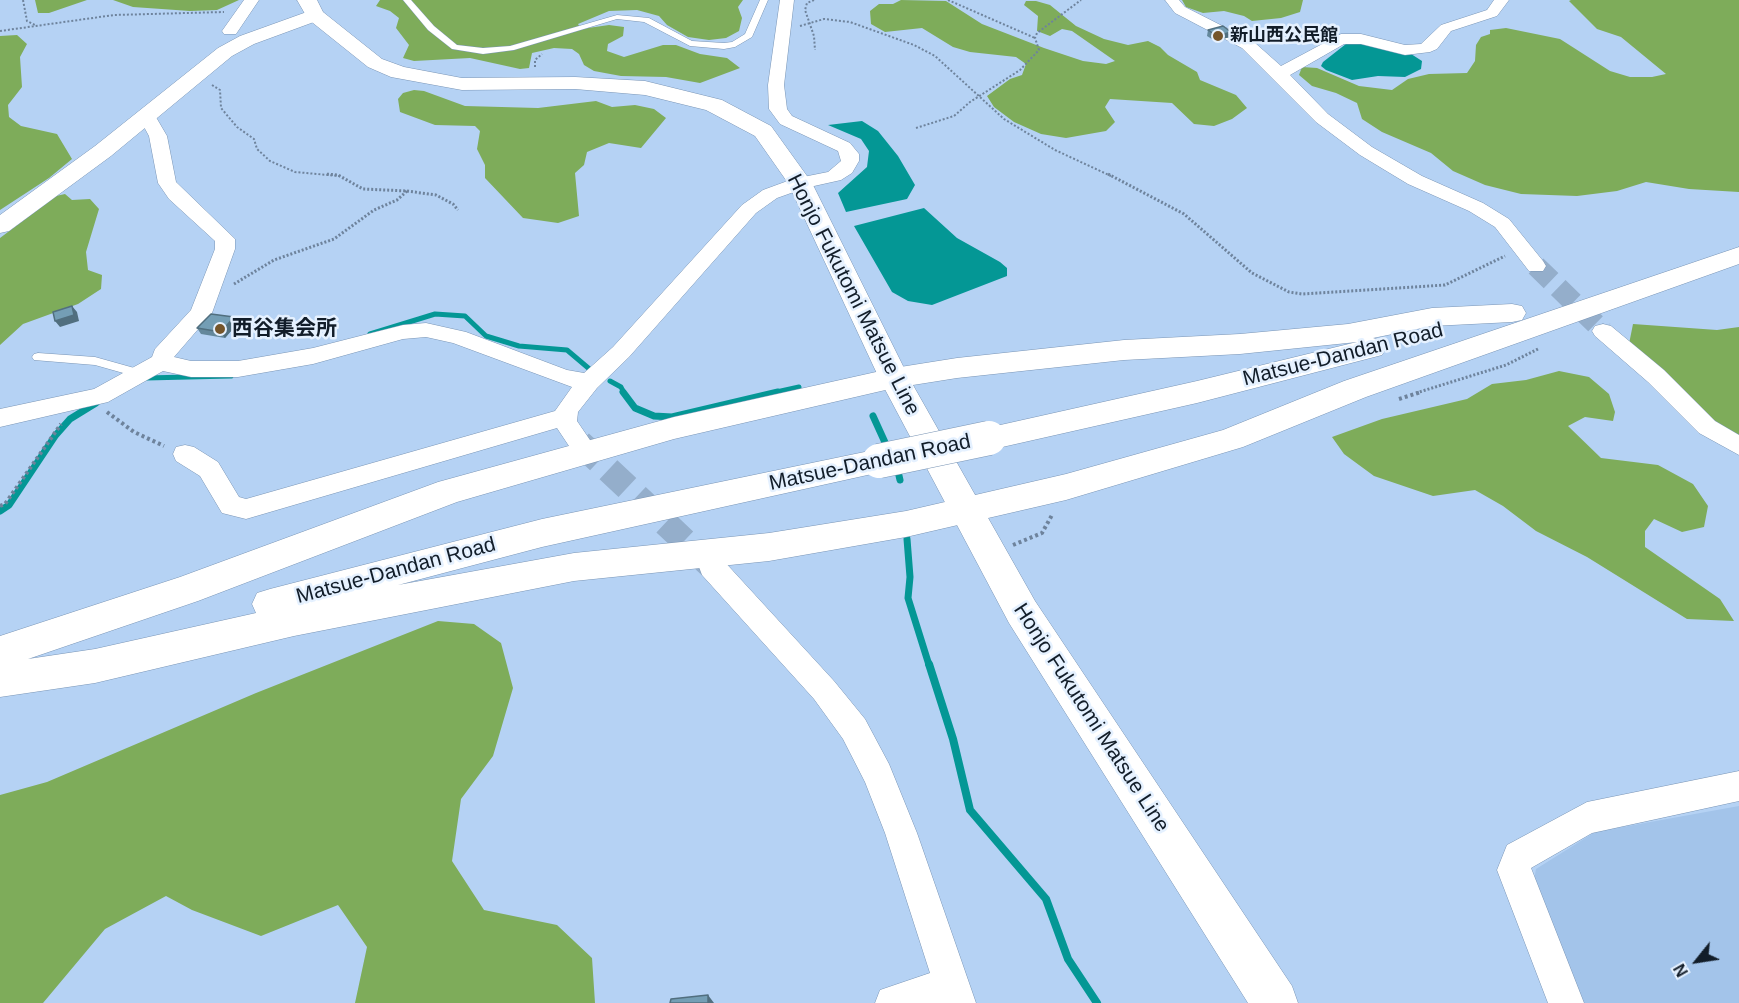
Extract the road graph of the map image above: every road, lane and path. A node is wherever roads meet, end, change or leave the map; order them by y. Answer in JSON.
{"nodes":[{"id":1,"x":23,"y":0,"type":"edge"},
{"id":2,"x":407,"y":0,"type":"edge"},
{"id":3,"x":764,"y":0,"type":"edge"},
{"id":4,"x":787,"y":0,"type":"edge"},
{"id":5,"x":808,"y":0,"type":"edge"},
{"id":6,"x":814,"y":0,"type":"edge"},
{"id":7,"x":948,"y":0,"type":"edge"},
{"id":8,"x":1081,"y":0,"type":"edge"},
{"id":9,"x":1502,"y":0,"type":"edge"},
{"id":10,"x":1172,"y":1,"type":"edge"},
{"id":11,"x":249,"y":5,"type":"edge"},
{"id":12,"x":311,"y":8,"type":"edge"},
{"id":13,"x":809,"y":23,"type":"junction"},
{"id":14,"x":36,"y":26,"type":"junction"},
{"id":15,"x":783,"y":30,"type":"junction"},
{"id":16,"x":0,"y":31,"type":"edge"},
{"id":17,"x":230,"y":31,"type":"dead end"},
{"id":18,"x":1035,"y":38,"type":"junction"},
{"id":19,"x":815,"y":50,"type":"dead end"},
{"id":20,"x":544,"y":52,"type":"dead end"},
{"id":21,"x":537,"y":70,"type":"dead end"},
{"id":22,"x":1280,"y":74,"type":"junction"},
{"id":23,"x":191,"y":79,"type":"junction"},
{"id":24,"x":979,"y":98,"type":"junction"},
{"id":25,"x":147,"y":116,"type":"junction"},
{"id":26,"x":916,"y":128,"type":"dead end"},
{"id":27,"x":800,"y":183,"type":"junction"},
{"id":28,"x":407,"y":191,"type":"junction"},
{"id":29,"x":458,"y":210,"type":"dead end"},
{"id":30,"x":0,"y":226,"type":"edge"},
{"id":31,"x":1739,"y":253,"type":"edge"},
{"id":32,"x":1530,"y":260,"type":"joint"},
{"id":33,"x":209,"y":296,"type":"junction"},
{"id":34,"x":1512,"y":313,"type":"junction"},
{"id":35,"x":1603,"y":331,"type":"tunnel mouth"},
{"id":36,"x":38,"y":357,"type":"dead end"},
{"id":37,"x":161,"y":362,"type":"junction"},
{"id":38,"x":141,"y":374,"type":"junction"},
{"id":39,"x":894,"y":378,"type":"junction"},
{"id":40,"x":589,"y":382,"type":"junction"},
{"id":41,"x":94,"y":398,"type":"junction"},
{"id":42,"x":565,"y":417,"type":"junction"},
{"id":43,"x":0,"y":418,"type":"edge"},
{"id":44,"x":580,"y":442,"type":"tunnel mouth"},
{"id":45,"x":1739,"y":446,"type":"edge"},
{"id":46,"x":185,"y":454,"type":"joint"},
{"id":47,"x":0,"y":506,"type":"edge"},
{"id":48,"x":964,"y":511,"type":"junction"},
{"id":49,"x":712,"y":567,"type":"tunnel mouth"},
{"id":50,"x":0,"y":652,"type":"edge"},
{"id":51,"x":0,"y":675,"type":"edge"},
{"id":52,"x":0,"y":680,"type":"edge"},
{"id":53,"x":1739,"y":786,"type":"edge"},
{"id":54,"x":954,"y":993,"type":"edge"},
{"id":55,"x":893,"y":1003,"type":"edge"},
{"id":56,"x":1275,"y":1003,"type":"edge"},
{"id":57,"x":1566,"y":1003,"type":"edge"}],
"edges":[{"from":1,"to":14,"type":"path"},
{"from":2,"to":3,"type":"lane"},
{"from":4,"to":15,"type":"street"},
{"from":5,"to":6,"type":"path"},
{"from":5,"to":13,"type":"path"},
{"from":7,"to":18,"type":"path"},
{"from":8,"to":18,"type":"path"},
{"from":9,"to":22,"type":"street"},
{"from":10,"to":22,"type":"street"},
{"from":11,"to":14,"type":"path"},
{"from":11,"to":17,"type":"street"},
{"from":12,"to":23,"type":"street"},
{"from":12,"to":27,"type":"main road","name":"Honjo Fukutomi Matsue Line"},
{"from":13,"to":15,"type":"path"},
{"from":13,"to":19,"type":"path"},
{"from":13,"to":24,"type":"path"},
{"from":14,"to":16,"type":"path"},
{"from":15,"to":27,"type":"street"},
{"from":18,"to":24,"type":"path"},
{"from":20,"to":21,"type":"path"},
{"from":22,"to":32,"type":"street"},
{"from":23,"to":25,"type":"street"},
{"from":23,"to":28,"type":"path"},
{"from":24,"to":26,"type":"path"},
{"from":24,"to":32,"type":"path"},
{"from":25,"to":30,"type":"street"},
{"from":25,"to":33,"type":"street"},
{"from":27,"to":39,"type":"main road","name":"Honjo Fukutomi Matsue Line"},
{"from":27,"to":40,"type":"street"},
{"from":28,"to":29,"type":"path"},
{"from":28,"to":33,"type":"path"},
{"from":31,"to":34,"type":"main road","name":"Matsue-Dandan Road"},
{"from":31,"to":48,"type":"main road"},
{"from":33,"to":37,"type":"street"},
{"from":34,"to":39,"type":"main road"},
{"from":34,"to":51,"type":"main road","name":"Matsue-Dandan Road","bridge":true},
{"from":35,"to":45,"type":"street"},
{"from":36,"to":38,"type":"lane"},
{"from":37,"to":38,"type":"street"},
{"from":37,"to":40,"type":"street"},
{"from":38,"to":41,"type":"street"},
{"from":39,"to":48,"type":"main road","name":"Honjo Fukutomi Matsue Line"},
{"from":39,"to":50,"type":"main road"},
{"from":40,"to":42,"type":"street"},
{"from":41,"to":43,"type":"street"},
{"from":41,"to":46,"type":"path"},
{"from":41,"to":47,"type":"path"},
{"from":42,"to":44,"type":"street"},
{"from":42,"to":46,"type":"street"},
{"from":48,"to":52,"type":"main road"},
{"from":48,"to":56,"type":"main road","name":"Honjo Fukutomi Matsue Line"},
{"from":49,"to":54,"type":"street"},
{"from":53,"to":57,"type":"street"},
{"from":54,"to":55,"type":"street"}]}
